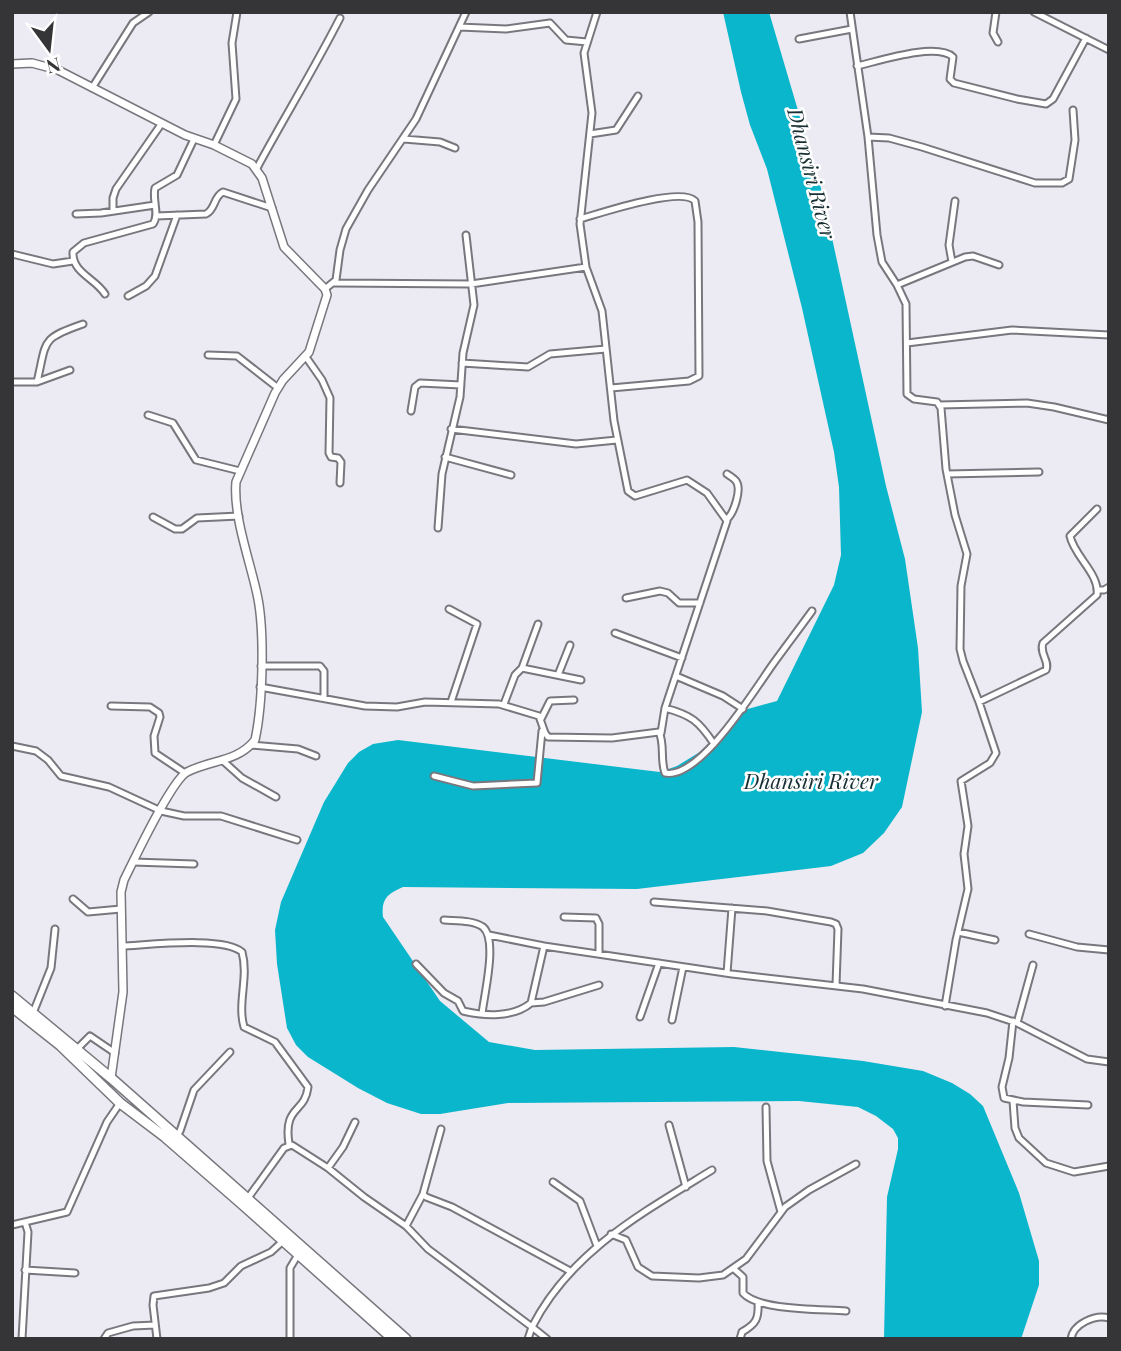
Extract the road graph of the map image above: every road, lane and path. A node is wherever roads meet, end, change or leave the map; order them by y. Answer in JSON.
{"nodes":[{"id":1,"x":149,"y":12,"type":"edge"},
{"id":2,"x":237,"y":12,"type":"edge"},
{"id":3,"x":466,"y":12,"type":"edge"},
{"id":4,"x":597,"y":12,"type":"edge"},
{"id":5,"x":850,"y":12,"type":"edge"},
{"id":6,"x":996,"y":12,"type":"edge"},
{"id":7,"x":1034,"y":12,"type":"edge"},
{"id":8,"x":340,"y":18,"type":"dead end"},
{"id":9,"x":458,"y":27,"type":"junction"},
{"id":10,"x":852,"y":29,"type":"junction"},
{"id":11,"x":1086,"y":38,"type":"junction"},
{"id":12,"x":799,"y":39,"type":"dead end"},
{"id":13,"x":587,"y":42,"type":"junction"},
{"id":14,"x":998,"y":42,"type":"dead end"},
{"id":15,"x":1109,"y":50,"type":"edge"},
{"id":16,"x":12,"y":64,"type":"edge"},
{"id":17,"x":857,"y":66,"type":"junction"},
{"id":18,"x":92,"y":88,"type":"junction"},
{"id":19,"x":638,"y":96,"type":"dead end"},
{"id":20,"x":1073,"y":110,"type":"dead end"},
{"id":21,"x":162,"y":123,"type":"junction"},
{"id":22,"x":590,"y":134,"type":"junction"},
{"id":23,"x":868,"y":137,"type":"junction"},
{"id":24,"x":194,"y":139,"type":"junction"},
{"id":25,"x":404,"y":139,"type":"junction"},
{"id":26,"x":214,"y":145,"type":"junction"},
{"id":27,"x":454,"y":148,"type":"dead end"},
{"id":28,"x":257,"y":169,"type":"junction"},
{"id":29,"x":955,"y":201,"type":"dead end"},
{"id":30,"x":155,"y":205,"type":"junction"},
{"id":31,"x":272,"y":208,"type":"junction"},
{"id":32,"x":113,"y":211,"type":"junction"},
{"id":33,"x":76,"y":214,"type":"dead end"},
{"id":34,"x":177,"y":215,"type":"junction"},
{"id":35,"x":156,"y":216,"type":"junction"},
{"id":36,"x":580,"y":219,"type":"junction"},
{"id":37,"x":466,"y":235,"type":"dead end"},
{"id":38,"x":12,"y":254,"type":"edge"},
{"id":39,"x":73,"y":261,"type":"junction"},
{"id":40,"x":952,"y":262,"type":"junction"},
{"id":41,"x":999,"y":265,"type":"dead end"},
{"id":42,"x":586,"y":267,"type":"junction"},
{"id":43,"x":335,"y":283,"type":"junction"},
{"id":44,"x":471,"y":284,"type":"junction"},
{"id":45,"x":897,"y":285,"type":"junction"},
{"id":46,"x":325,"y":289,"type":"junction"},
{"id":47,"x":105,"y":294,"type":"dead end"},
{"id":48,"x":128,"y":296,"type":"dead end"},
{"id":49,"x":83,"y":324,"type":"dead end"},
{"id":50,"x":1109,"y":335,"type":"edge"},
{"id":51,"x":907,"y":343,"type":"junction"},
{"id":52,"x":606,"y":349,"type":"junction"},
{"id":53,"x":208,"y":355,"type":"dead end"},
{"id":54,"x":306,"y":357,"type":"junction"},
{"id":55,"x":462,"y":363,"type":"junction"},
{"id":56,"x":70,"y":370,"type":"dead end"},
{"id":57,"x":12,"y":382,"type":"edge"},
{"id":58,"x":37,"y":382,"type":"junction"},
{"id":59,"x":461,"y":385,"type":"junction"},
{"id":60,"x":278,"y":388,"type":"junction"},
{"id":61,"x":611,"y":388,"type":"junction"},
{"id":62,"x":939,"y":405,"type":"junction"},
{"id":63,"x":411,"y":411,"type":"dead end"},
{"id":64,"x":148,"y":415,"type":"dead end"},
{"id":65,"x":1109,"y":420,"type":"edge"},
{"id":66,"x":451,"y":429,"type":"junction"},
{"id":67,"x":617,"y":440,"type":"junction"},
{"id":68,"x":445,"y":457,"type":"junction"},
{"id":69,"x":240,"y":471,"type":"junction"},
{"id":70,"x":1039,"y":472,"type":"dead end"},
{"id":71,"x":727,"y":474,"type":"dead end"},
{"id":72,"x":947,"y":474,"type":"junction"},
{"id":73,"x":512,"y":475,"type":"dead end"},
{"id":74,"x":340,"y":483,"type":"dead end"},
{"id":75,"x":1097,"y":509,"type":"dead end"},
{"id":76,"x":239,"y":516,"type":"junction"},
{"id":77,"x":153,"y":517,"type":"dead end"},
{"id":78,"x":727,"y":519,"type":"junction"},
{"id":79,"x":438,"y":528,"type":"dead end"},
{"id":80,"x":1109,"y":587,"type":"edge"},
{"id":81,"x":1098,"y":590,"type":"junction"},
{"id":82,"x":626,"y":598,"type":"dead end"},
{"id":83,"x":700,"y":603,"type":"junction"},
{"id":84,"x":449,"y":609,"type":"dead end"},
{"id":85,"x":812,"y":611,"type":"dead end"},
{"id":86,"x":538,"y":624,"type":"dead end"},
{"id":87,"x":615,"y":633,"type":"dead end"},
{"id":88,"x":570,"y":645,"type":"dead end"},
{"id":89,"x":682,"y":657,"type":"junction"},
{"id":90,"x":261,"y":666,"type":"junction"},
{"id":91,"x":522,"y":668,"type":"junction"},
{"id":92,"x":558,"y":675,"type":"junction"},
{"id":93,"x":676,"y":676,"type":"junction"},
{"id":94,"x":580,"y":680,"type":"dead end"},
{"id":95,"x":260,"y":687,"type":"junction"},
{"id":96,"x":324,"y":698,"type":"junction"},
{"id":97,"x":574,"y":701,"type":"dead end"},
{"id":98,"x":452,"y":702,"type":"junction"},
{"id":99,"x":979,"y":702,"type":"junction"},
{"id":100,"x":504,"y":704,"type":"junction"},
{"id":101,"x":111,"y":706,"type":"dead end"},
{"id":102,"x":665,"y":708,"type":"junction"},
{"id":103,"x":743,"y":709,"type":"junction"},
{"id":104,"x":541,"y":719,"type":"junction"},
{"id":105,"x":543,"y":728,"type":"junction"},
{"id":106,"x":661,"y":733,"type":"junction"},
{"id":107,"x":714,"y":744,"type":"junction"},
{"id":108,"x":251,"y":745,"type":"junction"},
{"id":109,"x":12,"y":746,"type":"edge"},
{"id":110,"x":316,"y":756,"type":"dead end"},
{"id":111,"x":222,"y":760,"type":"junction"},
{"id":112,"x":185,"y":773,"type":"junction"},
{"id":113,"x":434,"y":776,"type":"dead end"},
{"id":114,"x":276,"y":797,"type":"dead end"},
{"id":115,"x":161,"y":811,"type":"junction"},
{"id":116,"x":297,"y":840,"type":"dead end"},
{"id":117,"x":133,"y":862,"type":"junction"},
{"id":118,"x":194,"y":864,"type":"dead end"},
{"id":119,"x":73,"y":899,"type":"dead end"},
{"id":120,"x":654,"y":902,"type":"dead end"},
{"id":121,"x":732,"y":908,"type":"junction"},
{"id":122,"x":121,"y":909,"type":"junction"},
{"id":123,"x":564,"y":918,"type":"dead end"},
{"id":124,"x":444,"y":920,"type":"dead end"},
{"id":125,"x":54,"y":929,"type":"dead end"},
{"id":126,"x":958,"y":932,"type":"junction"},
{"id":127,"x":1028,"y":934,"type":"dead end"},
{"id":128,"x":489,"y":935,"type":"junction"},
{"id":129,"x":995,"y":940,"type":"dead end"},
{"id":130,"x":122,"y":946,"type":"junction"},
{"id":131,"x":544,"y":946,"type":"junction"},
{"id":132,"x":1109,"y":950,"type":"edge"},
{"id":133,"x":600,"y":954,"type":"junction"},
{"id":134,"x":659,"y":963,"type":"junction"},
{"id":135,"x":416,"y":964,"type":"dead end"},
{"id":136,"x":1033,"y":965,"type":"dead end"},
{"id":137,"x":683,"y":967,"type":"junction"},
{"id":138,"x":727,"y":973,"type":"junction"},
{"id":139,"x":599,"y":985,"type":"dead end"},
{"id":140,"x":836,"y":985,"type":"junction"},
{"id":141,"x":12,"y":996,"type":"edge"},
{"id":142,"x":531,"y":1003,"type":"junction"},
{"id":143,"x":945,"y":1006,"type":"junction"},
{"id":144,"x":12,"y":1007,"type":"edge"},
{"id":145,"x":33,"y":1013,"type":"junction"},
{"id":146,"x":482,"y":1014,"type":"junction"},
{"id":147,"x":640,"y":1017,"type":"dead end"},
{"id":148,"x":672,"y":1020,"type":"dead end"},
{"id":149,"x":1015,"y":1022,"type":"junction"},
{"id":150,"x":77,"y":1049,"type":"junction"},
{"id":151,"x":230,"y":1052,"type":"dead end"},
{"id":152,"x":115,"y":1053,"type":"junction"},
{"id":153,"x":1109,"y":1062,"type":"edge"},
{"id":154,"x":111,"y":1078,"type":"junction"},
{"id":155,"x":1013,"y":1101,"type":"junction"},
{"id":156,"x":120,"y":1103,"type":"junction"},
{"id":157,"x":1088,"y":1105,"type":"dead end"},
{"id":158,"x":766,"y":1107,"type":"dead end"},
{"id":159,"x":355,"y":1122,"type":"dead end"},
{"id":160,"x":669,"y":1125,"type":"dead end"},
{"id":161,"x":441,"y":1129,"type":"dead end"},
{"id":162,"x":177,"y":1136,"type":"junction"},
{"id":163,"x":289,"y":1144,"type":"junction"},
{"id":164,"x":856,"y":1164,"type":"dead end"},
{"id":165,"x":1109,"y":1166,"type":"edge"},
{"id":166,"x":328,"y":1168,"type":"junction"},
{"id":167,"x":712,"y":1171,"type":"dead end"},
{"id":168,"x":553,"y":1182,"type":"dead end"},
{"id":169,"x":686,"y":1187,"type":"junction"},
{"id":170,"x":423,"y":1194,"type":"junction"},
{"id":171,"x":248,"y":1198,"type":"junction"},
{"id":172,"x":781,"y":1212,"type":"junction"},
{"id":173,"x":25,"y":1222,"type":"junction"},
{"id":174,"x":12,"y":1225,"type":"edge"},
{"id":175,"x":406,"y":1226,"type":"junction"},
{"id":176,"x":611,"y":1234,"type":"junction"},
{"id":177,"x":283,"y":1241,"type":"junction"},
{"id":178,"x":597,"y":1246,"type":"junction"},
{"id":179,"x":299,"y":1253,"type":"junction"},
{"id":180,"x":734,"y":1269,"type":"junction"},
{"id":181,"x":25,"y":1270,"type":"junction"},
{"id":182,"x":570,"y":1271,"type":"junction"},
{"id":183,"x":75,"y":1272,"type":"dead end"},
{"id":184,"x":758,"y":1302,"type":"junction"},
{"id":185,"x":846,"y":1311,"type":"dead end"},
{"id":186,"x":1109,"y":1318,"type":"edge"},
{"id":187,"x":155,"y":1325,"type":"junction"},
{"id":188,"x":532,"y":1328,"type":"junction"},
{"id":189,"x":22,"y":1339,"type":"edge"},
{"id":190,"x":104,"y":1339,"type":"edge"},
{"id":191,"x":157,"y":1339,"type":"edge"},
{"id":192,"x":290,"y":1339,"type":"edge"},
{"id":193,"x":393,"y":1339,"type":"edge"},
{"id":194,"x":406,"y":1339,"type":"edge"},
{"id":195,"x":528,"y":1339,"type":"edge"},
{"id":196,"x":547,"y":1339,"type":"edge"},
{"id":197,"x":740,"y":1339,"type":"edge"},
{"id":198,"x":1071,"y":1339,"type":"edge"}],
"edges":[{"from":1,"to":18,"type":"street"},
{"from":2,"to":26,"type":"street"},
{"from":3,"to":9,"type":"street"},
{"from":4,"to":13,"type":"street"},
{"from":5,"to":10,"type":"street"},
{"from":6,"to":14,"type":"street"},
{"from":7,"to":11,"type":"street"},
{"from":8,"to":28,"type":"street"},
{"from":9,"to":13,"type":"street"},
{"from":9,"to":25,"type":"street"},
{"from":10,"to":12,"type":"street"},
{"from":10,"to":17,"type":"street"},
{"from":11,"to":15,"type":"street"},
{"from":11,"to":17,"type":"street"},
{"from":13,"to":22,"type":"street"},
{"from":16,"to":18,"type":"street"},
{"from":17,"to":23,"type":"street"},
{"from":18,"to":21,"type":"street"},
{"from":19,"to":22,"type":"street"},
{"from":20,"to":23,"type":"street"},
{"from":21,"to":24,"type":"street"},
{"from":21,"to":32,"type":"street"},
{"from":22,"to":36,"type":"street"},
{"from":23,"to":45,"type":"street"},
{"from":24,"to":26,"type":"street"},
{"from":24,"to":30,"type":"street"},
{"from":25,"to":27,"type":"street"},
{"from":25,"to":43,"type":"street"},
{"from":26,"to":28,"type":"street"},
{"from":28,"to":31,"type":"street"},
{"from":29,"to":40,"type":"street"},
{"from":30,"to":32,"type":"street"},
{"from":30,"to":35,"type":"street"},
{"from":31,"to":34,"type":"street"},
{"from":31,"to":46,"type":"street"},
{"from":32,"to":33,"type":"street"},
{"from":34,"to":35,"type":"street"},
{"from":34,"to":48,"type":"street"},
{"from":35,"to":39,"type":"street"},
{"from":36,"to":42,"type":"street"},
{"from":36,"to":61,"type":"street"},
{"from":37,"to":44,"type":"street"},
{"from":38,"to":39,"type":"street"},
{"from":39,"to":47,"type":"street"},
{"from":40,"to":41,"type":"street"},
{"from":40,"to":45,"type":"street"},
{"from":42,"to":44,"type":"street"},
{"from":42,"to":52,"type":"street"},
{"from":43,"to":44,"type":"street"},
{"from":43,"to":46,"type":"street"},
{"from":44,"to":55,"type":"street"},
{"from":45,"to":51,"type":"street"},
{"from":46,"to":54,"type":"street"},
{"from":49,"to":58,"type":"street"},
{"from":50,"to":51,"type":"street"},
{"from":51,"to":62,"type":"street"},
{"from":52,"to":55,"type":"street"},
{"from":52,"to":61,"type":"street"},
{"from":53,"to":60,"type":"street"},
{"from":54,"to":60,"type":"street"},
{"from":54,"to":74,"type":"street"},
{"from":55,"to":59,"type":"street"},
{"from":56,"to":58,"type":"street"},
{"from":57,"to":58,"type":"street"},
{"from":59,"to":63,"type":"street"},
{"from":59,"to":66,"type":"street"},
{"from":60,"to":69,"type":"street"},
{"from":61,"to":67,"type":"street"},
{"from":62,"to":65,"type":"street"},
{"from":62,"to":72,"type":"street"},
{"from":64,"to":69,"type":"street"},
{"from":66,"to":67,"type":"street"},
{"from":66,"to":68,"type":"street"},
{"from":67,"to":78,"type":"street"},
{"from":68,"to":73,"type":"street"},
{"from":68,"to":79,"type":"street"},
{"from":69,"to":76,"type":"street"},
{"from":70,"to":72,"type":"street"},
{"from":71,"to":78,"type":"street"},
{"from":72,"to":99,"type":"street"},
{"from":75,"to":81,"type":"street"},
{"from":76,"to":77,"type":"street"},
{"from":76,"to":90,"type":"street"},
{"from":78,"to":83,"type":"street"},
{"from":80,"to":81,"type":"street"},
{"from":81,"to":99,"type":"street"},
{"from":82,"to":83,"type":"street"},
{"from":83,"to":89,"type":"street"},
{"from":84,"to":98,"type":"street"},
{"from":85,"to":103,"type":"street"},
{"from":86,"to":91,"type":"street"},
{"from":87,"to":89,"type":"street"},
{"from":88,"to":92,"type":"street"},
{"from":89,"to":93,"type":"street"},
{"from":90,"to":95,"type":"street"},
{"from":90,"to":96,"type":"street"},
{"from":91,"to":92,"type":"street"},
{"from":91,"to":100,"type":"street"},
{"from":92,"to":94,"type":"street"},
{"from":93,"to":102,"type":"street"},
{"from":93,"to":103,"type":"street"},
{"from":95,"to":96,"type":"street"},
{"from":95,"to":108,"type":"street"},
{"from":96,"to":98,"type":"street"},
{"from":97,"to":104,"type":"street"},
{"from":98,"to":100,"type":"street"},
{"from":99,"to":126,"type":"street"},
{"from":100,"to":104,"type":"street"},
{"from":101,"to":112,"type":"street"},
{"from":102,"to":106,"type":"street"},
{"from":102,"to":107,"type":"street"},
{"from":103,"to":107,"type":"street"},
{"from":104,"to":105,"type":"street"},
{"from":105,"to":106,"type":"street"},
{"from":105,"to":113,"type":"street"},
{"from":106,"to":107,"type":"street"},
{"from":108,"to":110,"type":"street"},
{"from":108,"to":111,"type":"street"},
{"from":109,"to":115,"type":"street"},
{"from":111,"to":112,"type":"street"},
{"from":111,"to":114,"type":"street"},
{"from":112,"to":115,"type":"street"},
{"from":115,"to":116,"type":"street"},
{"from":115,"to":117,"type":"street"},
{"from":117,"to":118,"type":"street"},
{"from":117,"to":122,"type":"street"},
{"from":119,"to":122,"type":"street"},
{"from":120,"to":121,"type":"street"},
{"from":121,"to":138,"type":"street"},
{"from":121,"to":140,"type":"street"},
{"from":122,"to":130,"type":"street"},
{"from":123,"to":133,"type":"street"},
{"from":124,"to":128,"type":"street"},
{"from":125,"to":145,"type":"street"},
{"from":126,"to":129,"type":"street"},
{"from":126,"to":143,"type":"street"},
{"from":127,"to":132,"type":"street"},
{"from":128,"to":131,"type":"street"},
{"from":128,"to":146,"type":"street"},
{"from":130,"to":152,"type":"street"},
{"from":130,"to":163,"type":"street"},
{"from":131,"to":133,"type":"street"},
{"from":131,"to":142,"type":"street"},
{"from":133,"to":134,"type":"street"},
{"from":134,"to":137,"type":"street"},
{"from":134,"to":147,"type":"street"},
{"from":135,"to":146,"type":"street"},
{"from":136,"to":149,"type":"street"},
{"from":137,"to":138,"type":"street"},
{"from":137,"to":148,"type":"street"},
{"from":138,"to":140,"type":"street"},
{"from":139,"to":142,"type":"street"},
{"from":140,"to":143,"type":"street"},
{"from":141,"to":145,"type":"main road"},
{"from":142,"to":146,"type":"street"},
{"from":143,"to":149,"type":"street"},
{"from":144,"to":156,"type":"main road"},
{"from":145,"to":150,"type":"main road"},
{"from":149,"to":153,"type":"street"},
{"from":149,"to":155,"type":"street"},
{"from":150,"to":152,"type":"street"},
{"from":150,"to":154,"type":"main road"},
{"from":151,"to":162,"type":"street"},
{"from":152,"to":154,"type":"street"},
{"from":154,"to":162,"type":"main road"},
{"from":155,"to":157,"type":"street"},
{"from":155,"to":165,"type":"street"},
{"from":156,"to":173,"type":"street"},
{"from":156,"to":177,"type":"main road"},
{"from":158,"to":172,"type":"street"},
{"from":159,"to":166,"type":"street"},
{"from":160,"to":169,"type":"street"},
{"from":161,"to":170,"type":"street"},
{"from":162,"to":171,"type":"main road"},
{"from":163,"to":166,"type":"street"},
{"from":163,"to":171,"type":"street"},
{"from":164,"to":172,"type":"street"},
{"from":166,"to":175,"type":"street"},
{"from":167,"to":169,"type":"street"},
{"from":168,"to":178,"type":"street"},
{"from":169,"to":176,"type":"street"},
{"from":170,"to":175,"type":"street"},
{"from":170,"to":182,"type":"street"},
{"from":171,"to":194,"type":"main road"},
{"from":172,"to":180,"type":"street"},
{"from":173,"to":174,"type":"street"},
{"from":173,"to":181,"type":"street"},
{"from":175,"to":188,"type":"street"},
{"from":176,"to":178,"type":"street"},
{"from":176,"to":180,"type":"street"},
{"from":177,"to":179,"type":"main road"},
{"from":177,"to":187,"type":"street"},
{"from":178,"to":182,"type":"street"},
{"from":179,"to":192,"type":"street"},
{"from":179,"to":193,"type":"main road"},
{"from":180,"to":184,"type":"street"},
{"from":181,"to":183,"type":"street"},
{"from":181,"to":189,"type":"street"},
{"from":182,"to":188,"type":"street"},
{"from":184,"to":185,"type":"street"},
{"from":184,"to":197,"type":"street"},
{"from":186,"to":198,"type":"street"},
{"from":187,"to":190,"type":"street"},
{"from":187,"to":191,"type":"street"},
{"from":188,"to":195,"type":"street"},
{"from":188,"to":196,"type":"street"}]}
